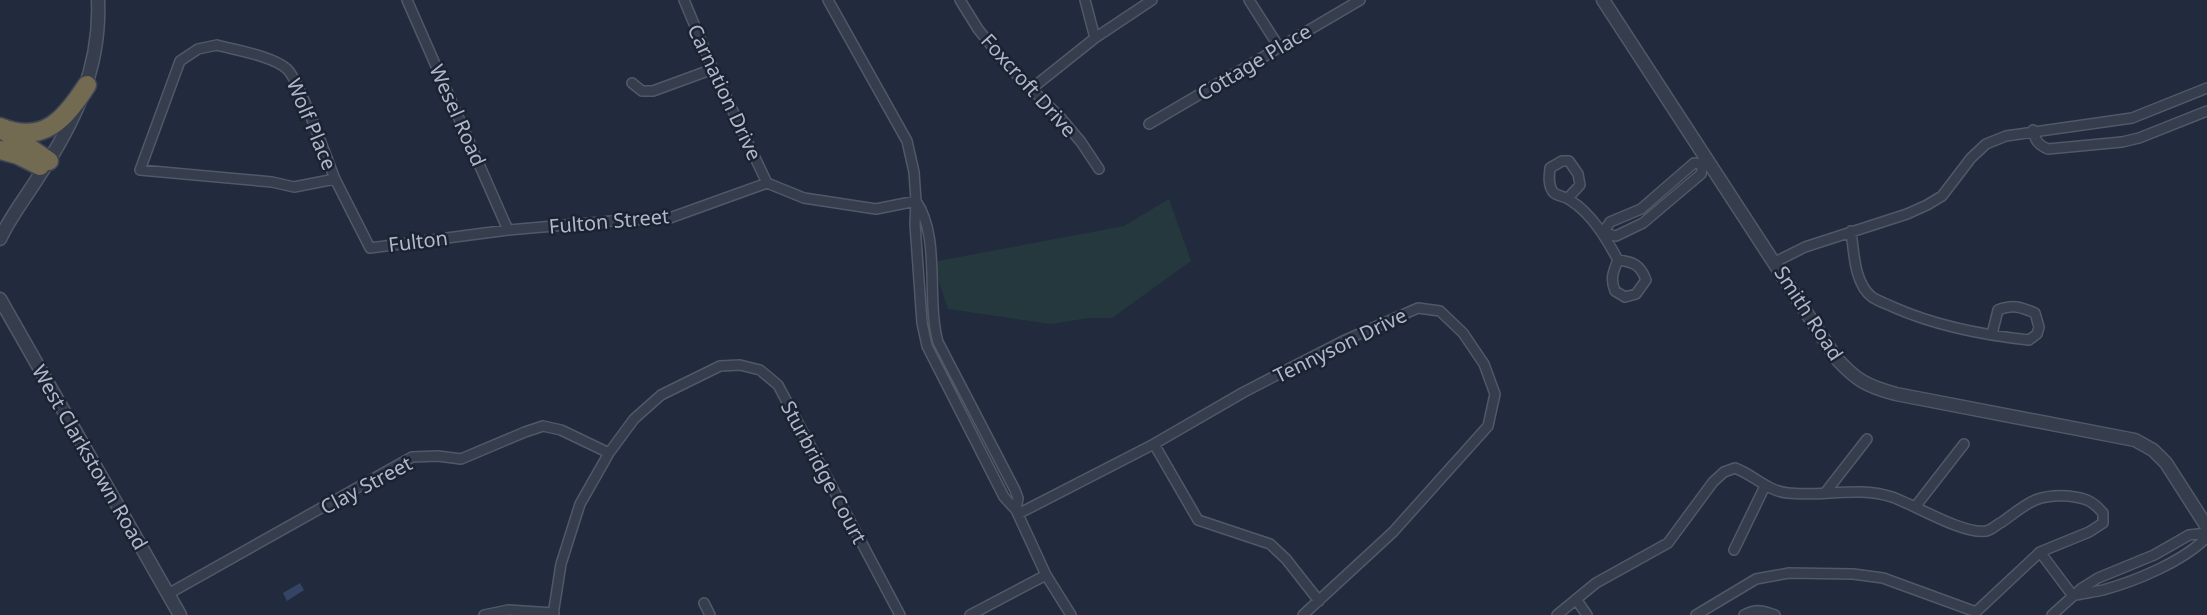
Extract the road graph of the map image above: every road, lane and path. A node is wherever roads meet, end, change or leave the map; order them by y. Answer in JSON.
{"nodes":[{"id":1,"x":98,"y":0,"type":"edge"},
{"id":2,"x":407,"y":0,"type":"edge"},
{"id":3,"x":684,"y":0,"type":"edge"},
{"id":4,"x":828,"y":0,"type":"edge"},
{"id":5,"x":960,"y":0,"type":"edge"},
{"id":6,"x":1085,"y":0,"type":"edge"},
{"id":7,"x":1152,"y":0,"type":"edge"},
{"id":8,"x":1249,"y":0,"type":"edge"},
{"id":9,"x":1360,"y":0,"type":"edge"},
{"id":10,"x":1603,"y":0,"type":"edge"},
{"id":11,"x":1095,"y":38,"type":"junction"},
{"id":12,"x":1279,"y":46,"type":"junction"},
{"id":13,"x":713,"y":69,"type":"junction"},
{"id":14,"x":632,"y":83,"type":"dead end"},
{"id":15,"x":87,"y":85,"type":"junction"},
{"id":16,"x":2207,"y":88,"type":"edge"},
{"id":17,"x":1031,"y":89,"type":"junction"},
{"id":18,"x":2207,"y":111,"type":"edge"},
{"id":19,"x":1149,"y":124,"type":"dead end"},
{"id":20,"x":0,"y":128,"type":"edge"},
{"id":21,"x":2033,"y":130,"type":"junction"},
{"id":22,"x":0,"y":150,"type":"edge"},
{"id":23,"x":1705,"y":162,"type":"junction"},
{"id":24,"x":47,"y":165,"type":"junction"},
{"id":25,"x":1099,"y":169,"type":"dead end"},
{"id":26,"x":335,"y":179,"type":"junction"},
{"id":27,"x":767,"y":183,"type":"junction"},
{"id":28,"x":1672,"y":183,"type":"junction"},
{"id":29,"x":1678,"y":192,"type":"junction"},
{"id":30,"x":1568,"y":198,"type":"dead end"},
{"id":31,"x":916,"y":201,"type":"junction"},
{"id":32,"x":508,"y":230,"type":"junction"},
{"id":33,"x":1851,"y":231,"type":"junction"},
{"id":34,"x":1603,"y":233,"type":"junction"},
{"id":35,"x":0,"y":239,"type":"edge"},
{"id":36,"x":1618,"y":260,"type":"dead end"},
{"id":37,"x":1775,"y":262,"type":"junction"},
{"id":38,"x":0,"y":299,"type":"edge"},
{"id":39,"x":1992,"y":334,"type":"junction"},
{"id":40,"x":1867,"y":439,"type":"dead end"},
{"id":41,"x":1154,"y":444,"type":"junction"},
{"id":42,"x":1964,"y":444,"type":"dead end"},
{"id":43,"x":609,"y":453,"type":"junction"},
{"id":44,"x":1765,"y":486,"type":"junction"},
{"id":45,"x":1825,"y":493,"type":"junction"},
{"id":46,"x":1915,"y":507,"type":"junction"},
{"id":47,"x":1017,"y":512,"type":"junction"},
{"id":48,"x":2207,"y":527,"type":"edge"},
{"id":49,"x":2207,"y":535,"type":"edge"},
{"id":50,"x":1734,"y":550,"type":"dead end"},
{"id":51,"x":2040,"y":552,"type":"junction"},
{"id":52,"x":1046,"y":575,"type":"junction"},
{"id":53,"x":168,"y":594,"type":"junction"},
{"id":54,"x":2073,"y":596,"type":"junction"},
{"id":55,"x":1576,"y":599,"type":"junction"},
{"id":56,"x":1320,"y":601,"type":"junction"},
{"id":57,"x":704,"y":603,"type":"dead end"},
{"id":58,"x":553,"y":614,"type":"edge"},
{"id":59,"x":180,"y":615,"type":"edge"},
{"id":60,"x":483,"y":615,"type":"edge"},
{"id":61,"x":710,"y":615,"type":"edge"},
{"id":62,"x":900,"y":615,"type":"edge"},
{"id":63,"x":970,"y":615,"type":"edge"},
{"id":64,"x":1071,"y":615,"type":"edge"},
{"id":65,"x":1303,"y":615,"type":"edge"},
{"id":66,"x":1557,"y":615,"type":"edge"},
{"id":67,"x":1587,"y":615,"type":"edge"},
{"id":68,"x":1696,"y":615,"type":"edge"},
{"id":69,"x":1744,"y":615,"type":"edge"},
{"id":70,"x":1775,"y":615,"type":"edge"},
{"id":71,"x":2052,"y":615,"type":"edge"}],
"edges":[{"from":1,"to":15,"type":"street"},
{"from":2,"to":32,"type":"street","name":"Wesel Road"},
{"from":3,"to":13,"type":"street","name":"Carnation Drive"},
{"from":4,"to":31,"type":"street"},
{"from":5,"to":17,"type":"street","name":"Foxcroft Drive"},
{"from":6,"to":11,"type":"street"},
{"from":7,"to":11,"type":"street"},
{"from":8,"to":12,"type":"street"},
{"from":9,"to":12,"type":"street","name":"Cottage Place"},
{"from":10,"to":23,"type":"street","name":"Smith Road"},
{"from":11,"to":17,"type":"street"},
{"from":12,"to":19,"type":"street","name":"Cottage Place"},
{"from":13,"to":14,"type":"street"},
{"from":13,"to":27,"type":"street","name":"Carnation Drive"},
{"from":15,"to":20,"type":"highway"},
{"from":15,"to":24,"type":"street"},
{"from":16,"to":21,"type":"street"},
{"from":17,"to":25,"type":"street","name":"Foxcroft Drive"},
{"from":18,"to":21,"type":"street"},
{"from":20,"to":24,"type":"highway"},
{"from":21,"to":33,"type":"street"},
{"from":22,"to":24,"type":"highway"},
{"from":23,"to":28,"type":"street"},
{"from":23,"to":29,"type":"street"},
{"from":23,"to":37,"type":"street","name":"Smith Road"},
{"from":24,"to":35,"type":"street"},
{"from":26,"to":26,"type":"street","name":"Wolf Place"},
{"from":26,"to":32,"type":"street","name":"Fulton"},
{"from":27,"to":31,"type":"street"},
{"from":27,"to":32,"type":"street","name":"Fulton Street"},
{"from":28,"to":29,"type":"street"},
{"from":28,"to":34,"type":"street"},
{"from":29,"to":34,"type":"street"},
{"from":30,"to":34,"type":"street"},
{"from":31,"to":47,"type":"street"},
{"from":33,"to":37,"type":"street"},
{"from":33,"to":39,"type":"street"},
{"from":34,"to":36,"type":"street"},
{"from":37,"to":48,"type":"street","name":"Smith Road"},
{"from":38,"to":53,"type":"street","name":"West Clarkstown Road"},
{"from":39,"to":39,"type":"street"},
{"from":40,"to":45,"type":"street"},
{"from":41,"to":47,"type":"street","name":"Tennyson Drive"},
{"from":41,"to":56,"type":"street"},
{"from":41,"to":56,"type":"street","name":"Tennyson Drive"},
{"from":42,"to":46,"type":"street"},
{"from":43,"to":53,"type":"street","name":"Clay Street"},
{"from":43,"to":58,"type":"street"},
{"from":43,"to":62,"type":"street","name":"Sturbridge Court"},
{"from":44,"to":45,"type":"street"},
{"from":44,"to":50,"type":"street"},
{"from":44,"to":55,"type":"street"},
{"from":45,"to":46,"type":"street"},
{"from":46,"to":51,"type":"street"},
{"from":47,"to":52,"type":"street"},
{"from":49,"to":54,"type":"street"},
{"from":49,"to":54,"type":"street"},
{"from":51,"to":54,"type":"street"},
{"from":51,"to":68,"type":"street"},
{"from":52,"to":63,"type":"street"},
{"from":52,"to":64,"type":"street"},
{"from":53,"to":59,"type":"street","name":"West Clarkstown Road"},
{"from":54,"to":71,"type":"street"},
{"from":55,"to":66,"type":"street"},
{"from":55,"to":67,"type":"street"},
{"from":56,"to":65,"type":"street","name":"Tennyson Drive"},
{"from":57,"to":61,"type":"street"},
{"from":58,"to":60,"type":"street"},
{"from":69,"to":70,"type":"street"}]}
